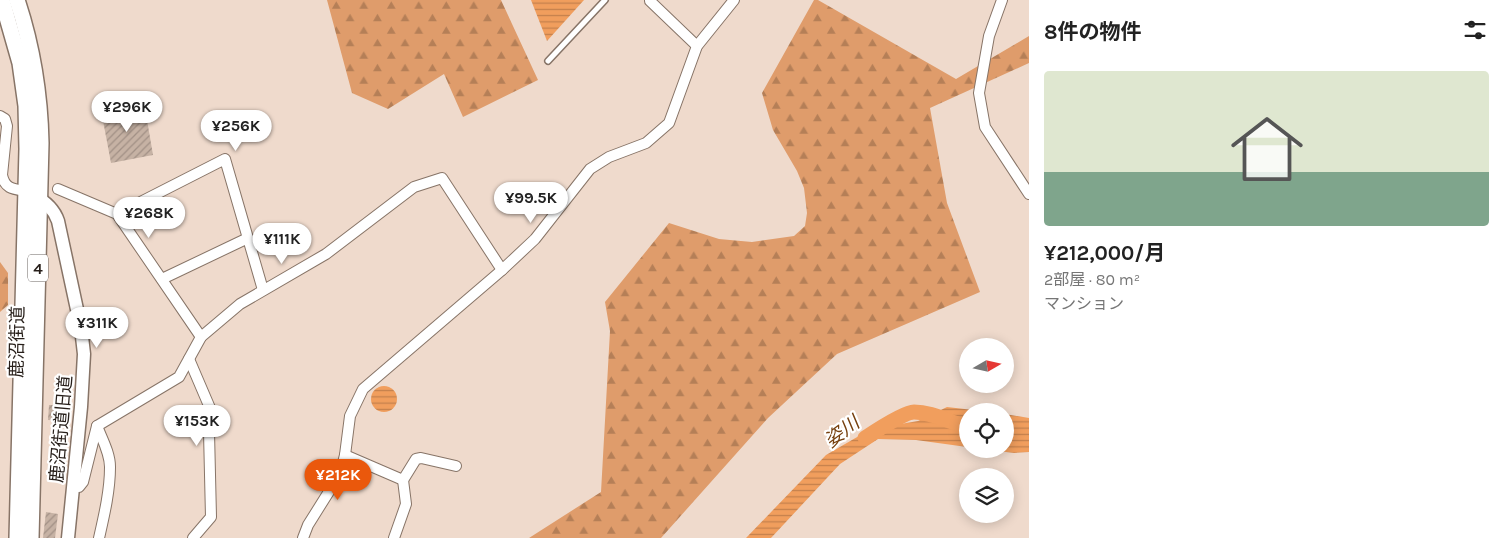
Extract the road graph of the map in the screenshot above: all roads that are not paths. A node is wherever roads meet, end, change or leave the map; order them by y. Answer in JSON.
{"nodes":[{"id":1,"x":2,"y":0,"type":"edge"},
{"id":2,"x":16,"y":0,"type":"edge"},
{"id":3,"x":605,"y":0,"type":"edge"},
{"id":4,"x":650,"y":0,"type":"edge"},
{"id":5,"x":734,"y":0,"type":"edge"},
{"id":6,"x":1002,"y":0,"type":"edge"},
{"id":7,"x":697,"y":46,"type":"junction"},
{"id":8,"x":548,"y":61,"type":"dead end"},
{"id":9,"x":0,"y":116,"type":"edge"},
{"id":10,"x":1024,"y":180,"type":"edge"},
{"id":11,"x":58,"y":189,"type":"dead end"},
{"id":12,"x":33,"y":194,"type":"junction"},
{"id":13,"x":1029,"y":194,"type":"edge"},
{"id":14,"x":117,"y":214,"type":"junction"},
{"id":15,"x":248,"y":238,"type":"junction"},
{"id":16,"x":502,"y":270,"type":"junction"},
{"id":17,"x":162,"y":279,"type":"junction"},
{"id":18,"x":263,"y":290,"type":"junction"},
{"id":19,"x":201,"y":337,"type":"junction"},
{"id":20,"x":189,"y":359,"type":"junction"},
{"id":21,"x":97,"y":426,"type":"junction"},
{"id":22,"x":345,"y":455,"type":"junction"},
{"id":23,"x":456,"y":466,"type":"dead end"},
{"id":24,"x":403,"y":480,"type":"junction"},
{"id":25,"x":73,"y":487,"type":"junction"},
{"id":26,"x":17,"y":538,"type":"edge"},
{"id":27,"x":31,"y":538,"type":"edge"},
{"id":28,"x":68,"y":538,"type":"edge"},
{"id":29,"x":99,"y":538,"type":"edge"},
{"id":30,"x":193,"y":538,"type":"edge"},
{"id":31,"x":303,"y":538,"type":"edge"},
{"id":32,"x":394,"y":538,"type":"edge"}],
"edges":[{"from":1,"to":12,"type":"main road","name":"鹿沼街道","number":"4"},
{"from":2,"to":12,"type":"main road","name":"鹿沼街道","number":"4"},
{"from":3,"to":8,"type":"lane"},
{"from":4,"to":7,"type":"street"},
{"from":5,"to":7,"type":"street"},
{"from":6,"to":10,"type":"street"},
{"from":7,"to":16,"type":"street"},
{"from":9,"to":12,"type":"street"},
{"from":10,"to":13,"type":"street"},
{"from":11,"to":14,"type":"street"},
{"from":12,"to":25,"type":"street","name":"鹿沼街道旧道"},
{"from":12,"to":26,"type":"main road","name":"鹿沼街道","number":"4"},
{"from":12,"to":27,"type":"main road","name":"鹿沼街道","number":"4"},
{"from":14,"to":15,"type":"street"},
{"from":14,"to":17,"type":"street"},
{"from":15,"to":17,"type":"street"},
{"from":15,"to":18,"type":"street"},
{"from":16,"to":18,"type":"street"},
{"from":16,"to":22,"type":"street"},
{"from":17,"to":19,"type":"street"},
{"from":18,"to":19,"type":"street"},
{"from":19,"to":20,"type":"street"},
{"from":20,"to":21,"type":"street"},
{"from":20,"to":30,"type":"street"},
{"from":21,"to":25,"type":"street"},
{"from":21,"to":29,"type":"street"},
{"from":22,"to":24,"type":"street"},
{"from":22,"to":31,"type":"street"},
{"from":23,"to":24,"type":"street"},
{"from":24,"to":32,"type":"street"},
{"from":25,"to":28,"type":"street","name":"鹿沼街道旧道"}]}
